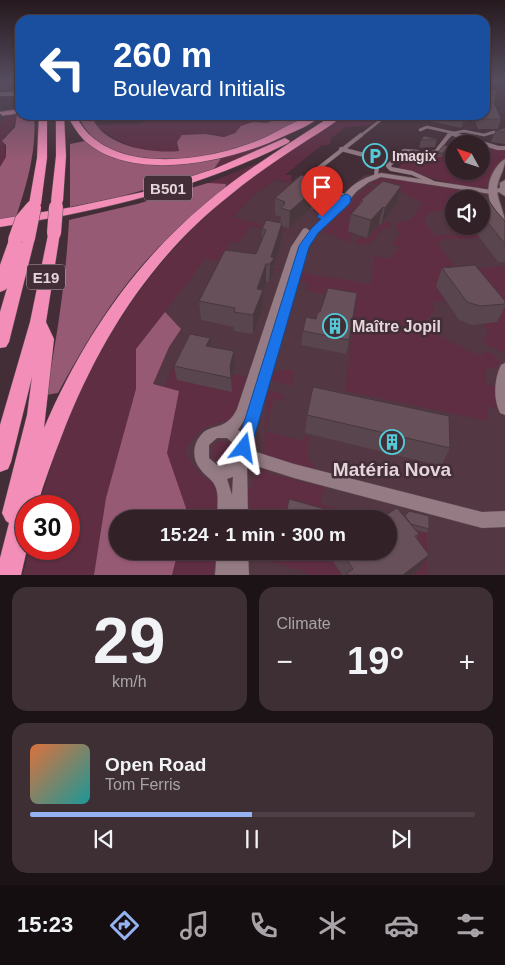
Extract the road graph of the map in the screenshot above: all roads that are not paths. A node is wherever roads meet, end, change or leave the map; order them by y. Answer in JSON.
{"nodes":[{"id":1,"x":15,"y":112,"type":"edge"},
{"id":2,"x":0,"y":114,"type":"edge"},
{"id":3,"x":43,"y":120,"type":"edge"},
{"id":4,"x":60,"y":120,"type":"edge"},
{"id":5,"x":74,"y":120,"type":"edge"},
{"id":6,"x":320,"y":120,"type":"edge"},
{"id":7,"x":380,"y":120,"type":"edge"},
{"id":8,"x":316,"y":123,"type":"edge"},
{"id":9,"x":420,"y":130,"type":"dead end"},
{"id":10,"x":453,"y":133,"type":"junction"},
{"id":11,"x":505,"y":133,"type":"edge"},
{"id":12,"x":504,"y":148,"type":"edge"},
{"id":13,"x":341,"y":150,"type":"junction"},
{"id":14,"x":422,"y":153,"type":"edge"},
{"id":15,"x":428,"y":153,"type":"edge"},
{"id":16,"x":505,"y":162,"type":"edge"},
{"id":17,"x":376,"y":175,"type":"junction"},
{"id":18,"x":432,"y":182,"type":"junction"},
{"id":19,"x":310,"y":186,"type":"edge"},
{"id":20,"x":318,"y":188,"type":"edge"},
{"id":21,"x":505,"y":188,"type":"edge"},
{"id":22,"x":491,"y":192,"type":"junction"},
{"id":23,"x":347,"y":197,"type":"junction"},
{"id":24,"x":505,"y":222,"type":"edge"},
{"id":25,"x":0,"y":223,"type":"edge"},
{"id":26,"x":0,"y":228,"type":"edge"},
{"id":27,"x":22,"y":239,"type":"junction"},
{"id":28,"x":3,"y":276,"type":"edge"},
{"id":29,"x":0,"y":287,"type":"edge"},
{"id":30,"x":38,"y":322,"type":"junction"},
{"id":31,"x":0,"y":342,"type":"edge"},
{"id":32,"x":505,"y":368,"type":"edge"},
{"id":33,"x":505,"y":409,"type":"edge"},
{"id":34,"x":222,"y":432,"type":"junction"},
{"id":35,"x":242,"y":455,"type":"junction"},
{"id":36,"x":0,"y":462,"type":"edge"},
{"id":37,"x":212,"y":470,"type":"junction"},
{"id":38,"x":225,"y":510,"type":"edge"},
{"id":39,"x":240,"y":510,"type":"edge"},
{"id":40,"x":505,"y":519,"type":"edge"},
{"id":41,"x":225,"y":560,"type":"edge"},
{"id":42,"x":240,"y":560,"type":"edge"},
{"id":43,"x":0,"y":568,"type":"edge"},
{"id":44,"x":8,"y":575,"type":"edge"},
{"id":45,"x":224,"y":575,"type":"edge"},
{"id":46,"x":240,"y":575,"type":"edge"}],
"edges":[{"from":1,"to":2,"type":"main road"},
{"from":3,"to":27,"type":"highway","bridge":true},
{"from":4,"to":30,"type":"highway","number":"E19","bridge":true},
{"from":5,"to":8,"type":"highway"},
{"from":6,"to":25,"type":"highway","number":"B501"},
{"from":7,"to":13,"type":"lane"},
{"from":8,"to":26,"type":"highway","number":"B501"},
{"from":8,"to":44,"type":"highway"},
{"from":9,"to":10,"type":"lane"},
{"from":10,"to":11,"type":"lane"},
{"from":10,"to":12,"type":"lane"},
{"from":10,"to":15,"type":"lane"},
{"from":13,"to":17,"type":"lane"},
{"from":13,"to":19,"type":"lane"},
{"from":14,"to":18,"type":"lane"},
{"from":16,"to":22,"type":"street"},
{"from":17,"to":18,"type":"street"},
{"from":17,"to":23,"type":"street"},
{"from":18,"to":22,"type":"street"},
{"from":20,"to":23,"type":"lane"},
{"from":21,"to":22,"type":"street"},
{"from":22,"to":24,"type":"street"},
{"from":23,"to":34,"type":"street"},
{"from":23,"to":35,"type":"street"},
{"from":27,"to":28,"type":"highway"},
{"from":27,"to":31,"type":"highway","number":"E19"},
{"from":28,"to":29,"type":"highway"},
{"from":30,"to":36,"type":"highway","number":"E19"},
{"from":30,"to":43,"type":"highway"},
{"from":32,"to":33,"type":"street"},
{"from":34,"to":35,"type":"street"},
{"from":34,"to":37,"type":"street"},
{"from":35,"to":37,"type":"street"},
{"from":35,"to":39,"type":"street"},
{"from":35,"to":40,"type":"street"},
{"from":37,"to":38,"type":"street"},
{"from":41,"to":45,"type":"street"},
{"from":42,"to":46,"type":"street"}]}
